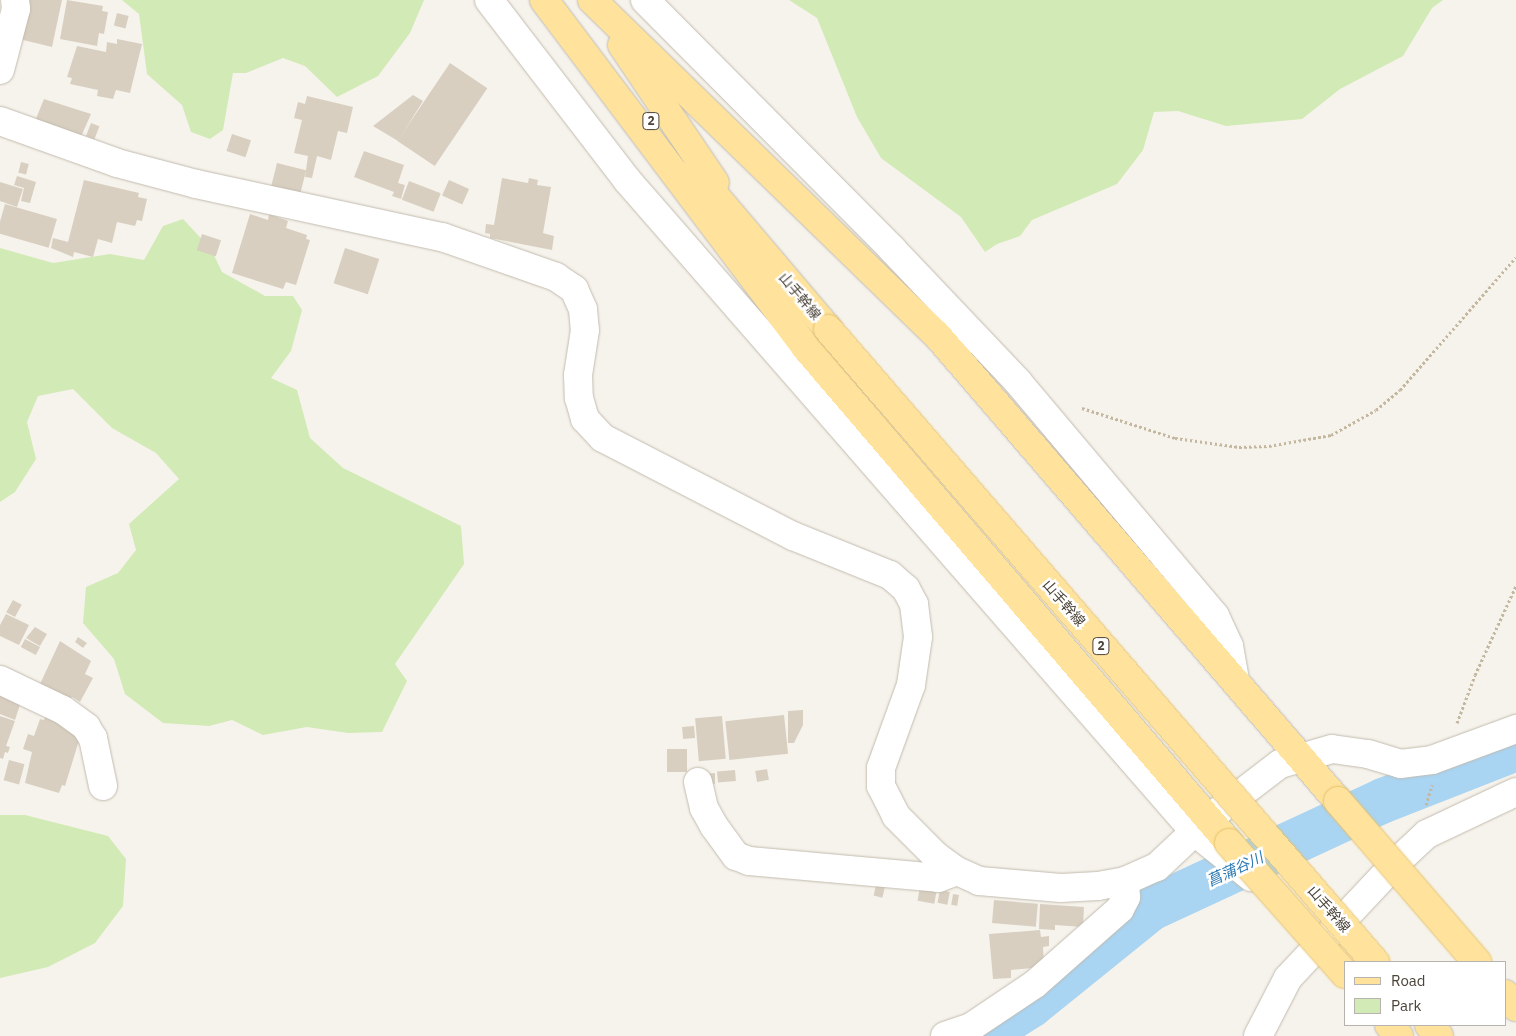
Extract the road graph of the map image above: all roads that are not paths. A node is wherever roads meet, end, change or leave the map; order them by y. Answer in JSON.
{"nodes":[{"id":1,"x":15,"y":0,"type":"edge"},
{"id":2,"x":489,"y":0,"type":"edge"},
{"id":3,"x":544,"y":0,"type":"edge"},
{"id":4,"x":548,"y":0,"type":"edge"},
{"id":5,"x":592,"y":0,"type":"edge"},
{"id":6,"x":645,"y":0,"type":"edge"},
{"id":7,"x":0,"y":70,"type":"edge"},
{"id":8,"x":0,"y":121,"type":"edge"},
{"id":9,"x":754,"y":242,"type":"junction"},
{"id":10,"x":0,"y":680,"type":"edge"},
{"id":11,"x":1235,"y":680,"type":"junction"},
{"id":12,"x":1516,"y":729,"type":"edge"},
{"id":13,"x":1299,"y":756,"type":"junction"},
{"id":14,"x":698,"y":782,"type":"dead end"},
{"id":15,"x":103,"y":786,"type":"dead end"},
{"id":16,"x":1516,"y":792,"type":"edge"},
{"id":17,"x":1201,"y":825,"type":"junction"},
{"id":18,"x":957,"y":871,"type":"junction"},
{"id":19,"x":1125,"y":881,"type":"junction"},
{"id":20,"x":1374,"y":961,"type":"edge"},
{"id":21,"x":1476,"y":961,"type":"edge"},
{"id":22,"x":1344,"y":973,"type":"edge"},
{"id":23,"x":1506,"y":995,"type":"edge"},
{"id":24,"x":1516,"y":1008,"type":"edge"},
{"id":25,"x":1390,"y":1026,"type":"edge"},
{"id":26,"x":1430,"y":1026,"type":"edge"},
{"id":27,"x":944,"y":1036,"type":"edge"},
{"id":28,"x":1258,"y":1036,"type":"edge"},
{"id":29,"x":1399,"y":1036,"type":"edge"},
{"id":30,"x":1439,"y":1036,"type":"edge"}],
"edges":[{"from":1,"to":7,"type":"street"},
{"from":2,"to":17,"type":"street"},
{"from":3,"to":17,"type":"main road"},
{"from":4,"to":9,"type":"main road","name":"山手幹線","number":"2"},
{"from":5,"to":9,"type":"main road","name":"山手幹線","number":"2"},
{"from":5,"to":11,"type":"main road"},
{"from":6,"to":11,"type":"street"},
{"from":8,"to":18,"type":"street"},
{"from":9,"to":20,"type":"main road","name":"山手幹線","number":"2","bridge":true},
{"from":10,"to":15,"type":"street"},
{"from":11,"to":13,"type":"main road"},
{"from":12,"to":13,"type":"street"},
{"from":13,"to":17,"type":"street"},
{"from":13,"to":21,"type":"main road","bridge":true},
{"from":14,"to":18,"type":"street"},
{"from":16,"to":28,"type":"street"},
{"from":17,"to":19,"type":"street"},
{"from":17,"to":22,"type":"main road","bridge":true},
{"from":18,"to":19,"type":"street"},
{"from":19,"to":27,"type":"street"},
{"from":23,"to":24,"type":"main road"},
{"from":25,"to":29,"type":"main road"},
{"from":26,"to":30,"type":"main road"}]}
